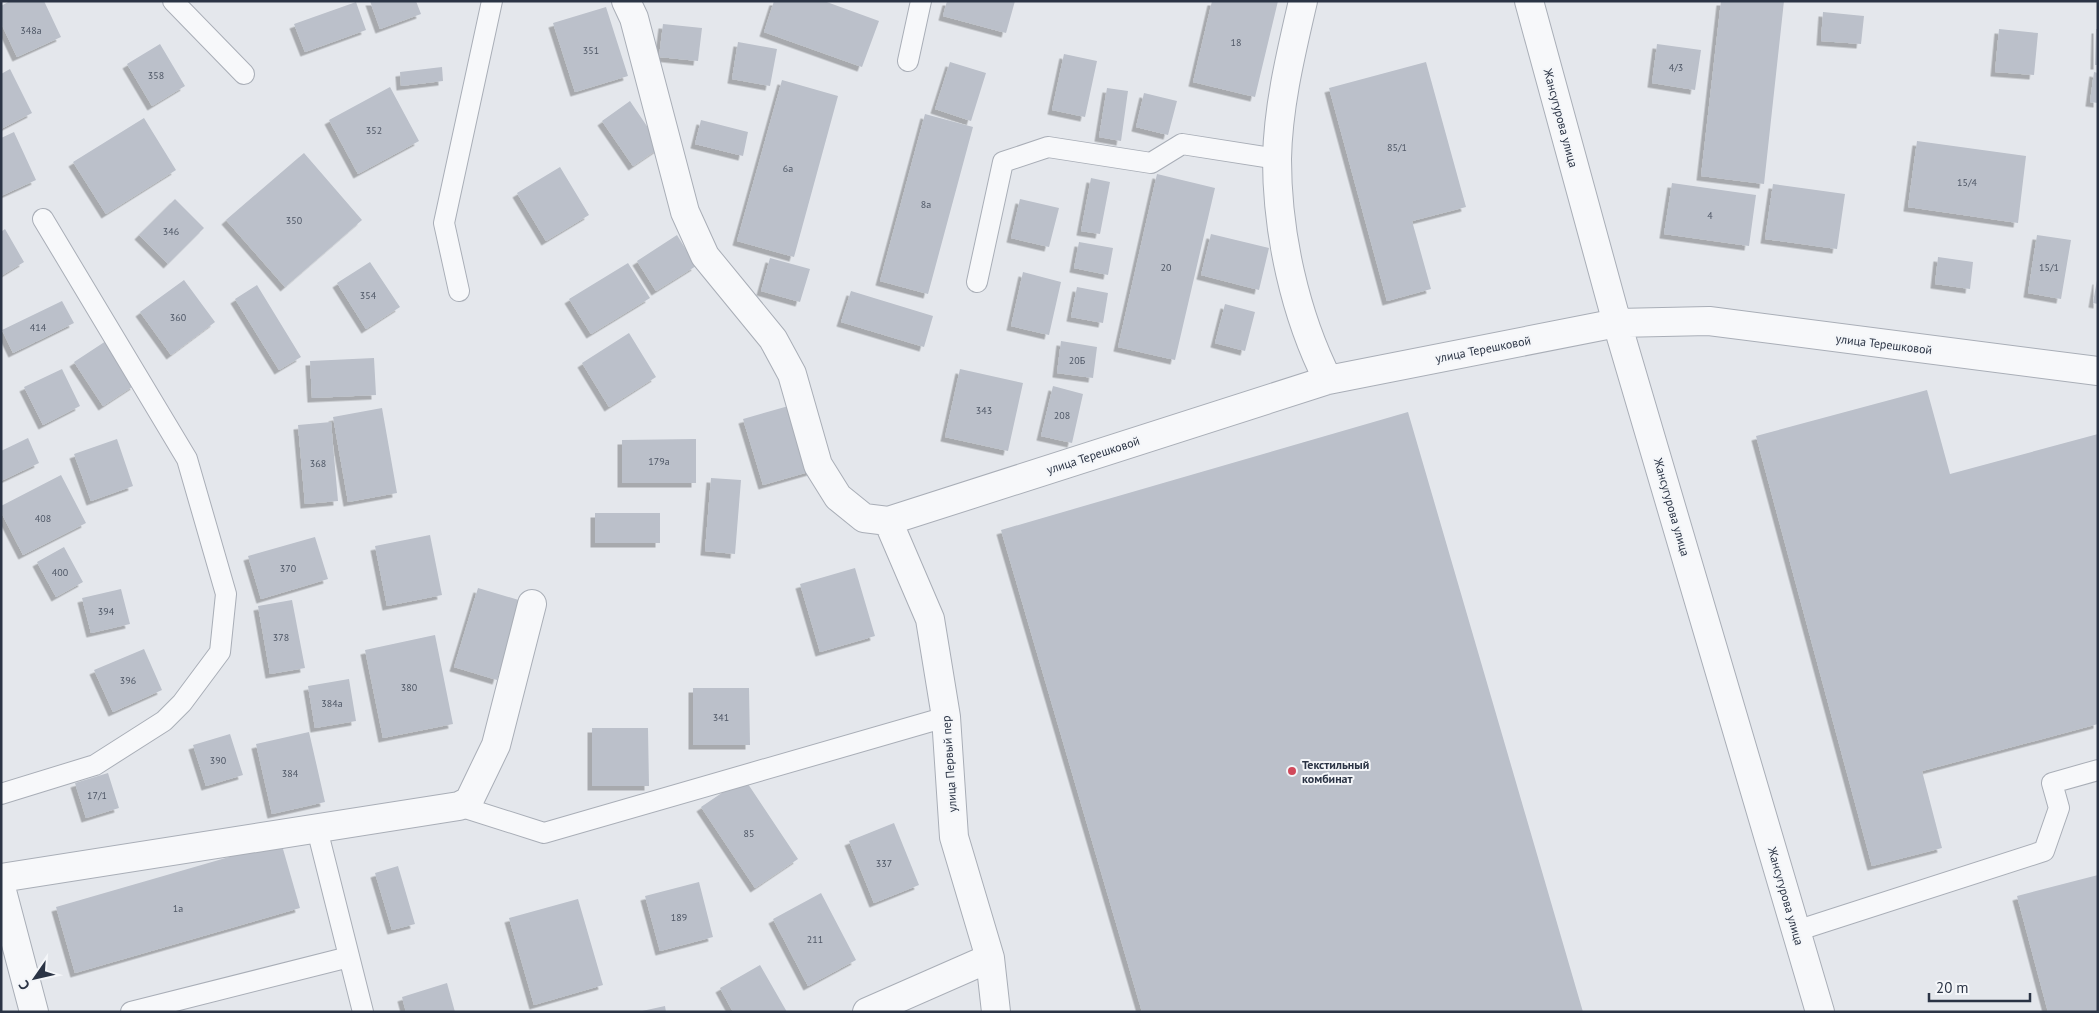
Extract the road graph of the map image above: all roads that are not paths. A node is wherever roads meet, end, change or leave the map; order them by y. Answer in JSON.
{"nodes":[{"id":1,"x":173,"y":1,"type":"edge"},
{"id":2,"x":492,"y":1,"type":"edge"},
{"id":3,"x":626,"y":1,"type":"edge"},
{"id":4,"x":921,"y":1,"type":"edge"},
{"id":5,"x":1303,"y":1,"type":"edge"},
{"id":6,"x":1529,"y":1,"type":"edge"},
{"id":7,"x":908,"y":61,"type":"dead end"},
{"id":8,"x":244,"y":74,"type":"dead end"},
{"id":9,"x":1277,"y":159,"type":"junction"},
{"id":10,"x":43,"y":219,"type":"dead end"},
{"id":11,"x":977,"y":282,"type":"dead end"},
{"id":12,"x":459,"y":291,"type":"dead end"},
{"id":13,"x":1617,"y":323,"type":"junction"},
{"id":14,"x":2098,"y":371,"type":"edge"},
{"id":15,"x":1328,"y":380,"type":"junction"},
{"id":16,"x":888,"y":521,"type":"junction"},
{"id":17,"x":532,"y":604,"type":"dead end"},
{"id":18,"x":946,"y":718,"type":"junction"},
{"id":19,"x":2098,"y":770,"type":"edge"},
{"id":20,"x":1,"y":794,"type":"edge"},
{"id":21,"x":459,"y":806,"type":"junction"},
{"id":22,"x":317,"y":828,"type":"junction"},
{"id":23,"x":1,"y":878,"type":"edge"},
{"id":24,"x":1,"y":886,"type":"edge"},
{"id":25,"x":1796,"y":931,"type":"junction"},
{"id":26,"x":349,"y":958,"type":"junction"},
{"id":27,"x":990,"y":958,"type":"junction"},
{"id":28,"x":34,"y":1012,"type":"edge"},
{"id":29,"x":131,"y":1012,"type":"edge"},
{"id":30,"x":363,"y":1012,"type":"edge"},
{"id":31,"x":866,"y":1012,"type":"edge"},
{"id":32,"x":996,"y":1012,"type":"edge"},
{"id":33,"x":1820,"y":1012,"type":"edge"}],
"edges":[{"from":1,"to":8,"type":"lane"},
{"from":2,"to":12,"type":"lane"},
{"from":3,"to":16,"type":"street"},
{"from":4,"to":7,"type":"lane"},
{"from":5,"to":9,"type":"street"},
{"from":6,"to":13,"type":"street","name":"Жансугурова улица"},
{"from":9,"to":11,"type":"lane"},
{"from":9,"to":15,"type":"street"},
{"from":10,"to":20,"type":"lane"},
{"from":13,"to":14,"type":"street","name":"улица Терешковой"},
{"from":13,"to":15,"type":"street","name":"улица Терешковой"},
{"from":13,"to":25,"type":"street","name":"Жансугурова улица"},
{"from":15,"to":16,"type":"street","name":"улица Терешковой"},
{"from":16,"to":18,"type":"street","name":"улица Первый пер"},
{"from":17,"to":21,"type":"street"},
{"from":18,"to":21,"type":"lane"},
{"from":18,"to":27,"type":"street","name":"улица Первый пер"},
{"from":19,"to":25,"type":"lane"},
{"from":21,"to":22,"type":"street"},
{"from":22,"to":23,"type":"street"},
{"from":22,"to":26,"type":"lane"},
{"from":24,"to":28,"type":"street"},
{"from":25,"to":33,"type":"street","name":"Жансугурова улица"},
{"from":26,"to":29,"type":"lane"},
{"from":26,"to":30,"type":"lane"},
{"from":27,"to":31,"type":"street"},
{"from":27,"to":32,"type":"street","name":"улица Первый пер"}]}
